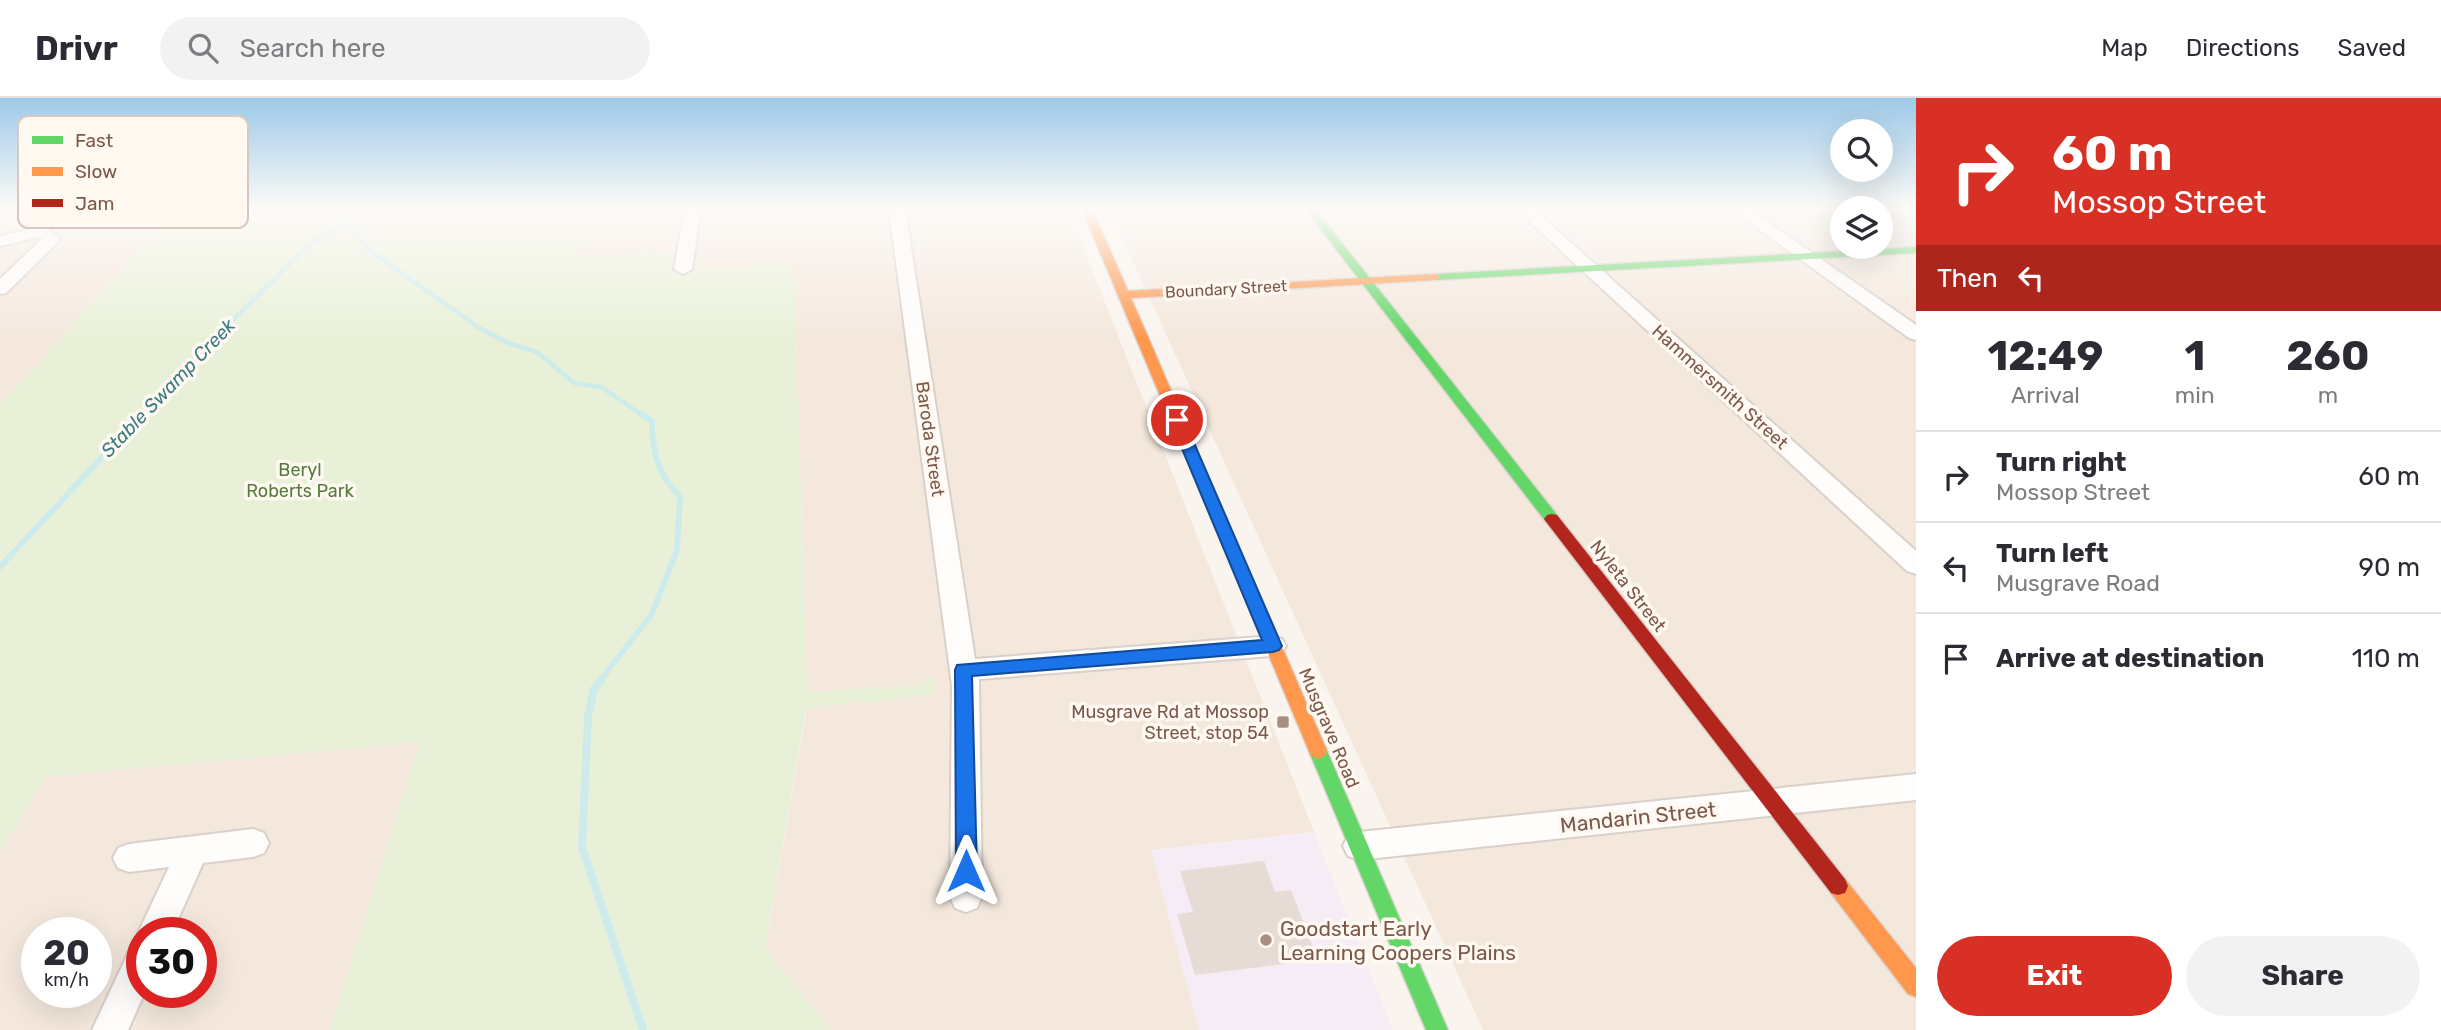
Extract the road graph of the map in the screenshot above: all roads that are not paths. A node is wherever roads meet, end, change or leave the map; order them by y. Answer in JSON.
{"nodes":[{"id":1,"x":39,"y":252,"type":"edge"},
{"id":2,"x":685,"y":252,"type":"edge"},
{"id":3,"x":903,"y":252,"type":"edge"},
{"id":4,"x":1106,"y":252,"type":"edge"},
{"id":5,"x":1344,"y":252,"type":"edge"},
{"id":6,"x":1572,"y":252,"type":"edge"},
{"id":7,"x":1800,"y":252,"type":"edge"},
{"id":8,"x":1870,"y":252,"type":"edge"},
{"id":9,"x":1805,"y":256,"type":"junction"},
{"id":10,"x":1589,"y":268,"type":"junction"},
{"id":11,"x":683,"y":269,"type":"dead end"},
{"id":12,"x":1366,"y":281,"type":"junction"},
{"id":13,"x":0,"y":289,"type":"edge"},
{"id":14,"x":1124,"y":295,"type":"junction"},
{"id":15,"x":1916,"y":334,"type":"edge"},
{"id":16,"x":1916,"y":565,"type":"edge"},
{"id":17,"x":1273,"y":646,"type":"junction"},
{"id":18,"x":964,"y":670,"type":"junction"},
{"id":19,"x":1916,"y":787,"type":"edge"},
{"id":20,"x":1773,"y":803,"type":"junction"},
{"id":21,"x":253,"y":843,"type":"dead end"},
{"id":22,"x":1359,"y":846,"type":"junction"},
{"id":23,"x":193,"y":850,"type":"junction"},
{"id":24,"x":129,"y":858,"type":"dead end"},
{"id":25,"x":967,"y":897,"type":"dead end"},
{"id":26,"x":162,"y":917,"type":"edge"},
{"id":27,"x":1916,"y":986,"type":"edge"},
{"id":28,"x":126,"y":996,"type":"edge"},
{"id":29,"x":110,"y":1030,"type":"edge"},
{"id":30,"x":1437,"y":1030,"type":"edge"}],
"edges":[{"from":1,"to":13,"type":"street"},
{"from":2,"to":11,"type":"street"},
{"from":3,"to":18,"type":"street","name":"Baroda Street"},
{"from":4,"to":14,"type":"street","name":"Musgrave Road"},
{"from":5,"to":12,"type":"street","name":"Nyleta Street"},
{"from":6,"to":10,"type":"street","name":"Hammersmith Street"},
{"from":7,"to":9,"type":"street"},
{"from":8,"to":9,"type":"street","name":"Boundary Street"},
{"from":9,"to":10,"type":"street","name":"Boundary Street"},
{"from":9,"to":15,"type":"street"},
{"from":10,"to":12,"type":"street","name":"Boundary Street"},
{"from":10,"to":16,"type":"street","name":"Hammersmith Street"},
{"from":12,"to":14,"type":"street","name":"Boundary Street"},
{"from":12,"to":20,"type":"street","name":"Nyleta Street"},
{"from":14,"to":17,"type":"street","name":"Musgrave Road"},
{"from":17,"to":18,"type":"street"},
{"from":17,"to":22,"type":"street","name":"Musgrave Road"},
{"from":18,"to":25,"type":"street","name":"Baroda Street"},
{"from":19,"to":20,"type":"street","name":"Mandarin Street"},
{"from":20,"to":22,"type":"street","name":"Mandarin Street"},
{"from":20,"to":27,"type":"street","name":"Nyleta Street"},
{"from":21,"to":23,"type":"street"},
{"from":22,"to":30,"type":"street","name":"Musgrave Road"},
{"from":23,"to":24,"type":"street"},
{"from":23,"to":26,"type":"street"},
{"from":28,"to":29,"type":"street"}]}
